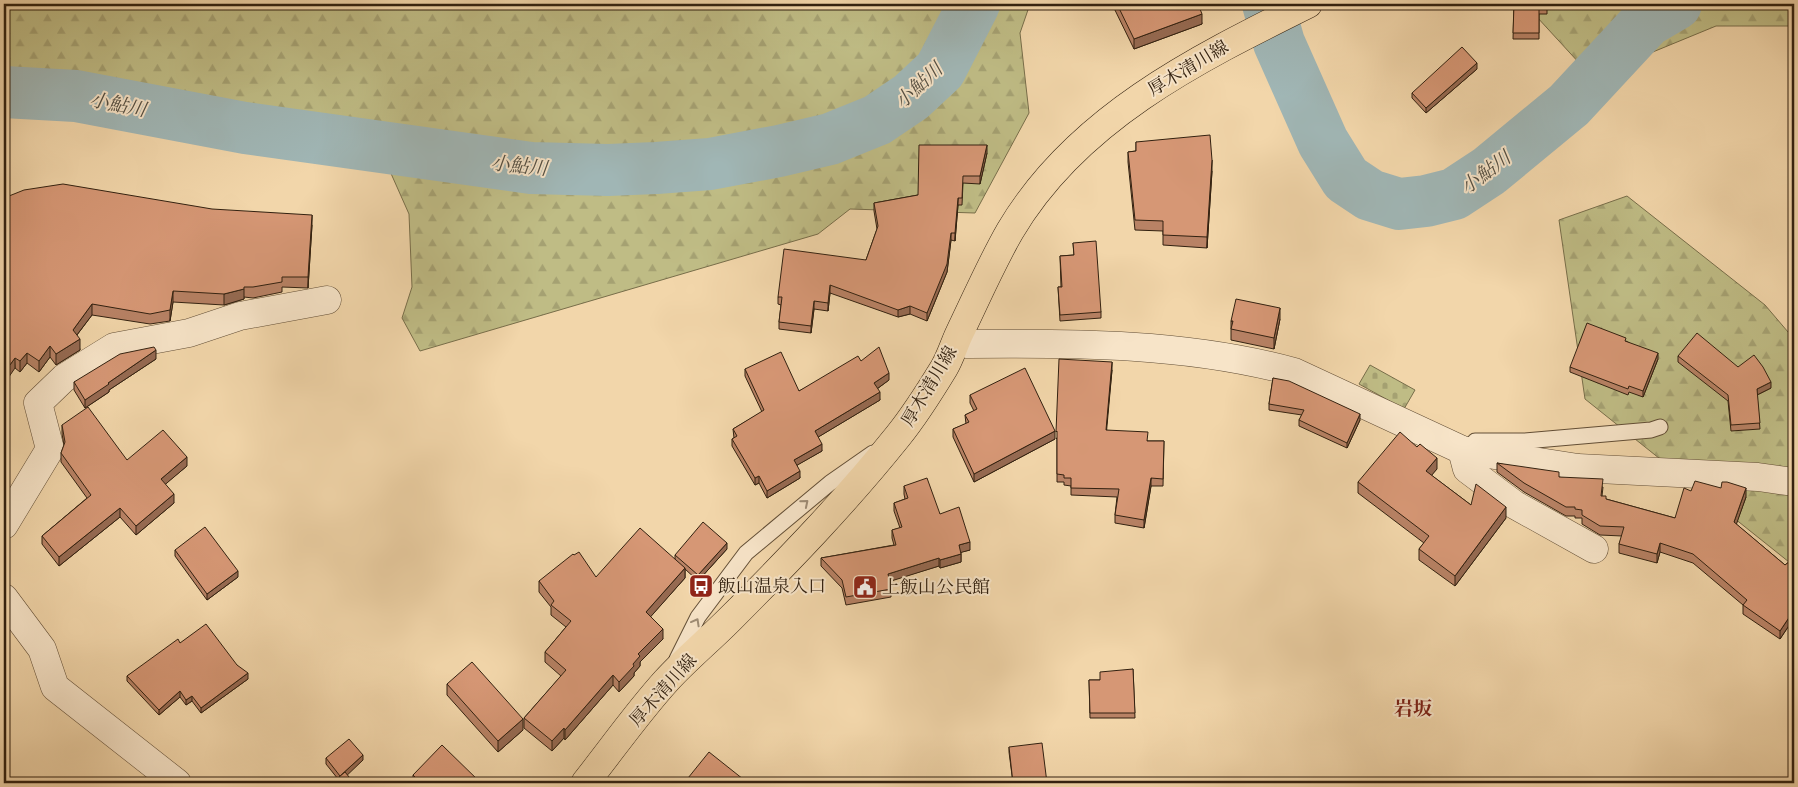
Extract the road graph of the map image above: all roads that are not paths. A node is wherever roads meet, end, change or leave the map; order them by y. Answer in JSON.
{"nodes":[{"id":1,"x":1308,"y":4,"type":"edge"},
{"id":2,"x":326,"y":300,"type":"dead end"},
{"id":3,"x":956,"y":340,"type":"junction"},
{"id":4,"x":1660,"y":427,"type":"dead end"},
{"id":5,"x":899,"y":434,"type":"junction"},
{"id":6,"x":1462,"y":450,"type":"junction"},
{"id":7,"x":1794,"y":482,"type":"edge"},
{"id":8,"x":4,"y":525,"type":"edge"},
{"id":9,"x":1594,"y":549,"type":"dead end"},
{"id":10,"x":4,"y":598,"type":"edge"},
{"id":11,"x":666,"y":681,"type":"junction"},
{"id":12,"x":177,"y":783,"type":"edge"},
{"id":13,"x":585,"y":783,"type":"edge"}],
"edges":[{"from":1,"to":3,"type":"main road","name":"厚木清川線"},
{"from":2,"to":8,"type":"street"},
{"from":3,"to":5,"type":"main road","name":"厚木清川線"},
{"from":3,"to":6,"type":"street"},
{"from":4,"to":6,"type":"lane"},
{"from":5,"to":11,"type":"main road","name":"厚木清川線"},
{"from":11,"to":5,"type":"lane","one_way":true},
{"from":6,"to":7,"type":"street"},
{"from":6,"to":9,"type":"street"},
{"from":10,"to":12,"type":"street"},
{"from":11,"to":13,"type":"main road","name":"厚木清川線"}]}
